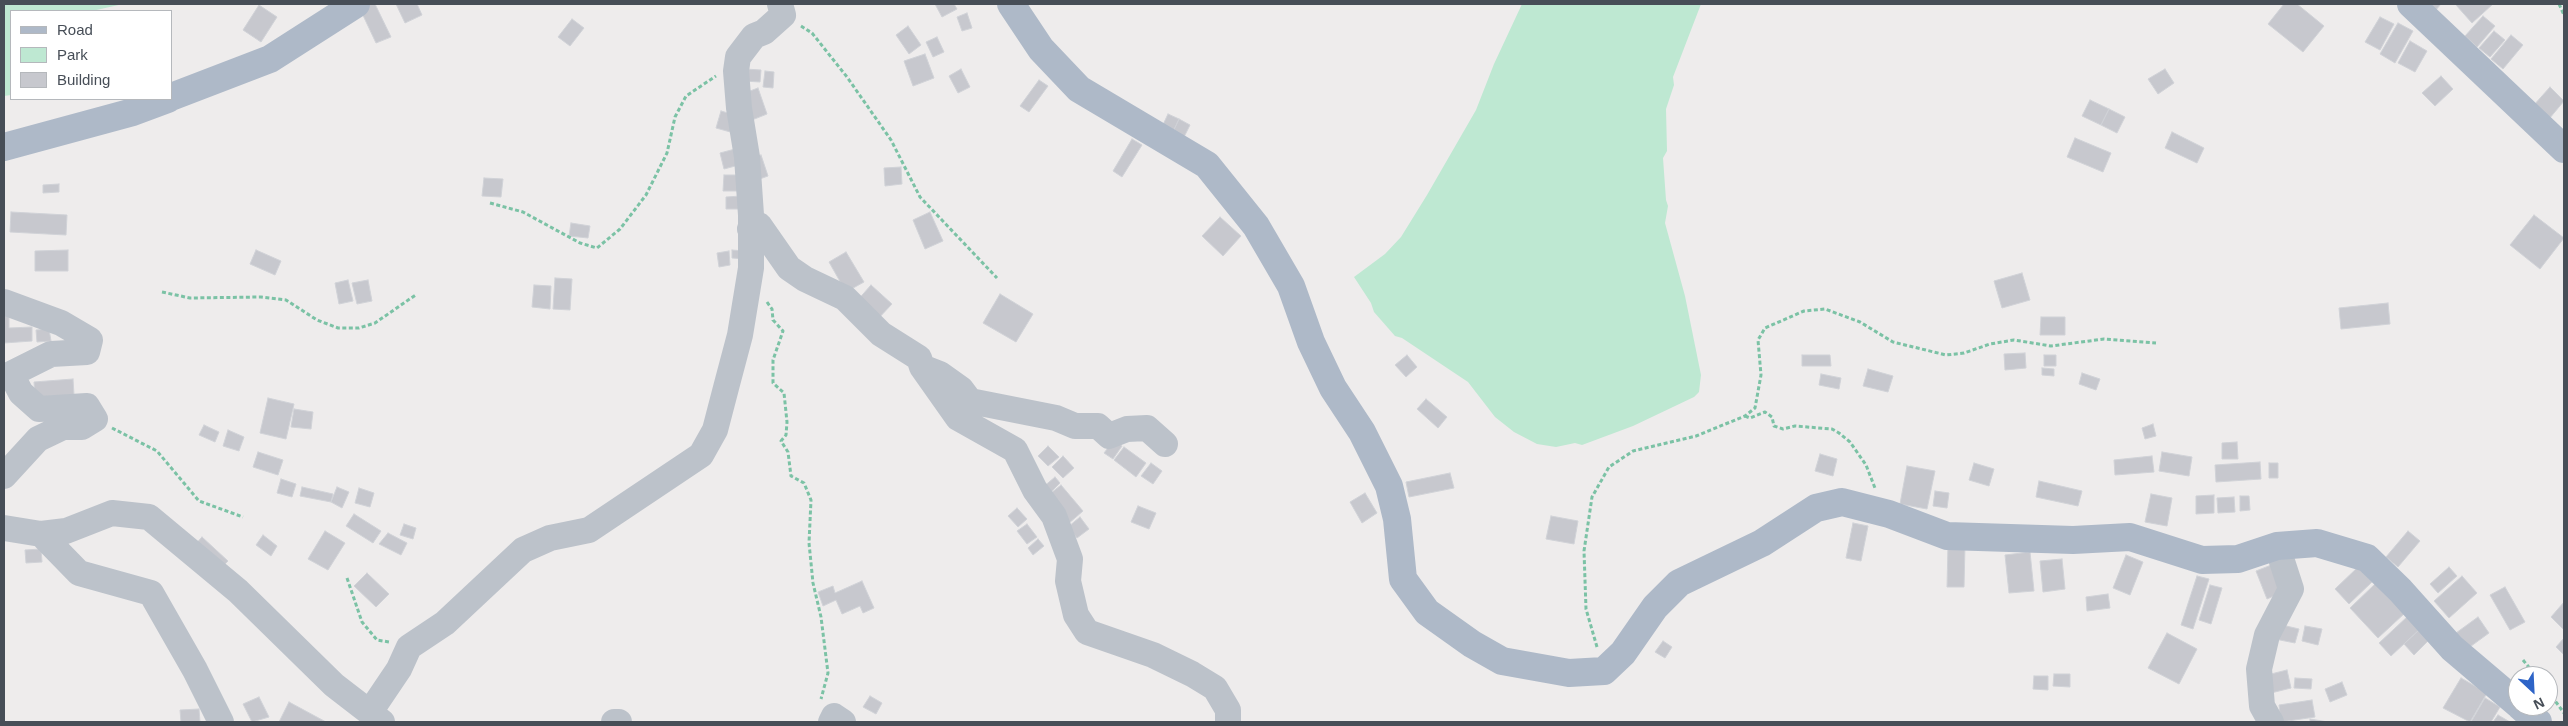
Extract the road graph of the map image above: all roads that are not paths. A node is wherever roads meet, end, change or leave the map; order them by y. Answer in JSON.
{"nodes":[{"id":1,"x":356,"y":4,"type":"edge"},
{"id":2,"x":1012,"y":4,"type":"edge"},
{"id":3,"x":2411,"y":4,"type":"edge"},
{"id":4,"x":781,"y":9,"type":"edge"},
{"id":5,"x":172,"y":97,"type":"edge"},
{"id":6,"x":165,"y":100,"type":"edge"},
{"id":7,"x":4,"y":147,"type":"edge"},
{"id":8,"x":2564,"y":149,"type":"edge"},
{"id":9,"x":750,"y":229,"type":"junction"},
{"id":10,"x":4,"y":302,"type":"edge"},
{"id":11,"x":922,"y":366,"type":"junction"},
{"id":12,"x":38,"y":439,"type":"junction"},
{"id":13,"x":1165,"y":444,"type":"dead end"},
{"id":14,"x":4,"y":460,"type":"edge"},
{"id":15,"x":4,"y":476,"type":"edge"},
{"id":16,"x":4,"y":528,"type":"edge"},
{"id":17,"x":41,"y":534,"type":"junction"},
{"id":18,"x":2278,"y":546,"type":"junction"},
{"id":19,"x":2508,"y":696,"type":"edge"},
{"id":20,"x":376,"y":717,"type":"edge"},
{"id":21,"x":221,"y":722,"type":"edge"},
{"id":22,"x":614,"y":722,"type":"edge"},
{"id":23,"x":619,"y":722,"type":"edge"},
{"id":24,"x":1228,"y":722,"type":"edge"},
{"id":25,"x":2271,"y":722,"type":"edge"}],
"edges":[{"from":1,"to":5,"type":"main road"},
{"from":2,"to":18,"type":"main road"},
{"from":3,"to":8,"type":"main road"},
{"from":4,"to":9,"type":"street"},
{"from":6,"to":7,"type":"main road"},
{"from":9,"to":11,"type":"street"},
{"from":9,"to":20,"type":"street"},
{"from":10,"to":12,"type":"street"},
{"from":11,"to":13,"type":"street"},
{"from":11,"to":24,"type":"street"},
{"from":12,"to":14,"type":"street"},
{"from":12,"to":15,"type":"street"},
{"from":16,"to":17,"type":"street"},
{"from":17,"to":20,"type":"street"},
{"from":17,"to":21,"type":"street"},
{"from":18,"to":19,"type":"main road"},
{"from":18,"to":25,"type":"street"},
{"from":22,"to":23,"type":"street"}]}
